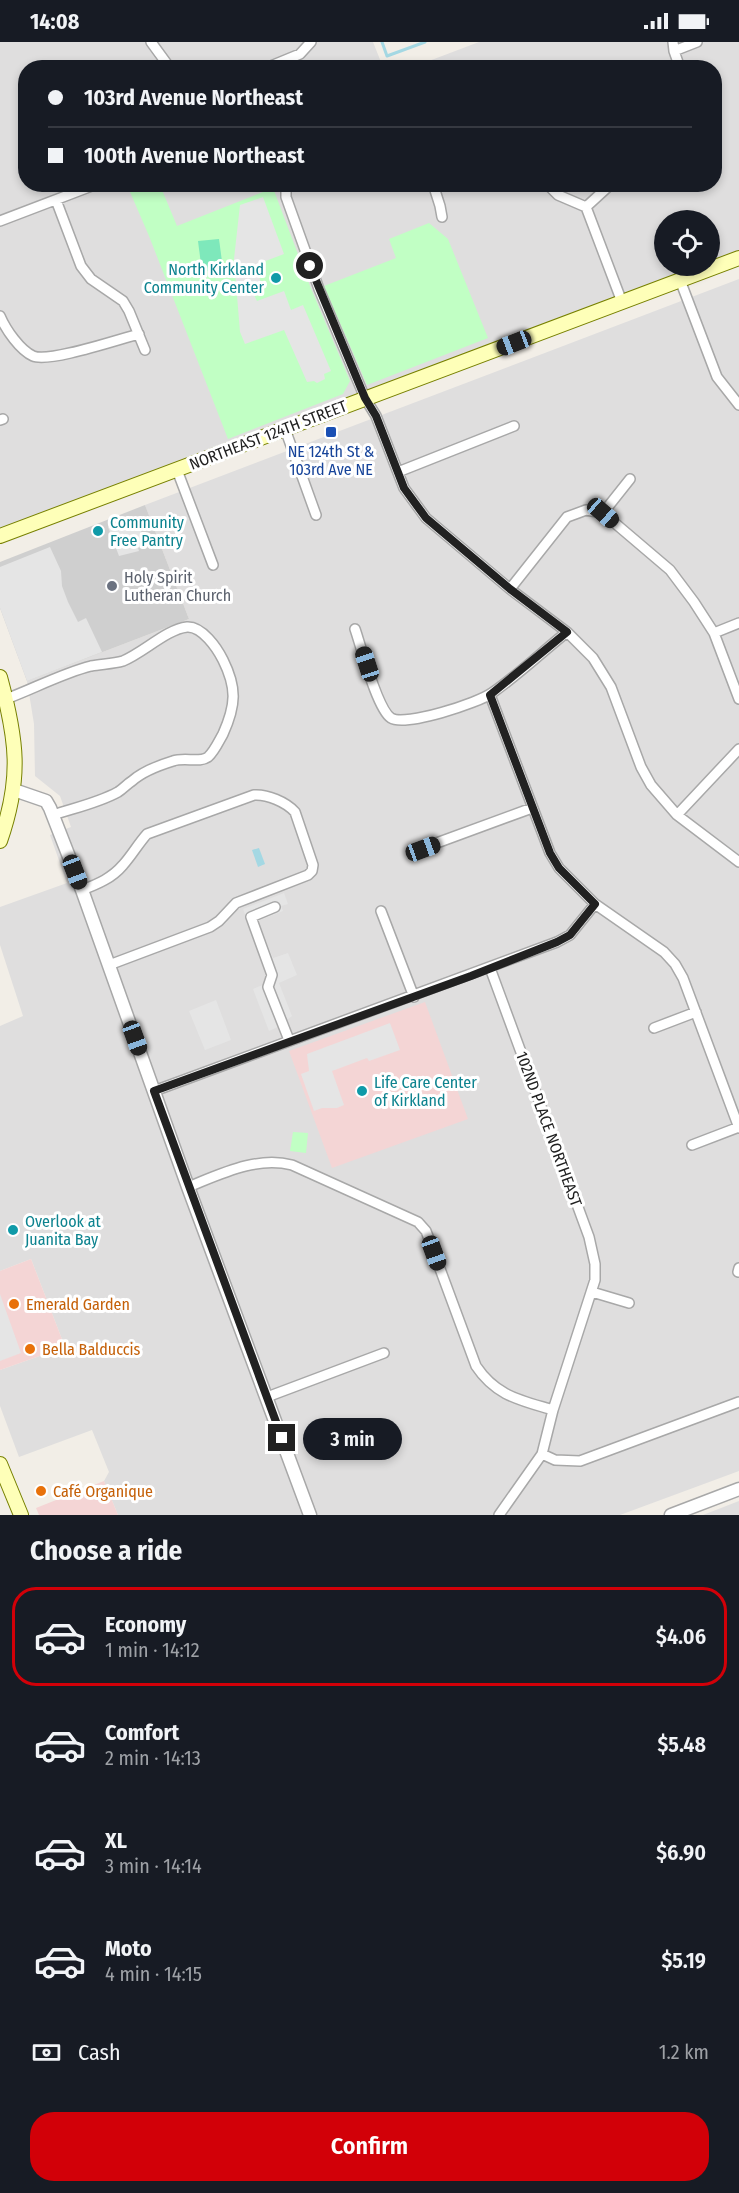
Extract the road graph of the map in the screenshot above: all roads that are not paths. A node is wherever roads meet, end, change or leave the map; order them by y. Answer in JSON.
{"nodes":[{"id":1,"x":151,"y":42,"type":"edge"},
{"id":2,"x":311,"y":42,"type":"edge"},
{"id":3,"x":697,"y":42,"type":"edge"},
{"id":4,"x":674,"y":46,"type":"edge"},
{"id":5,"x":164,"y":60,"type":"edge"},
{"id":6,"x":285,"y":60,"type":"edge"},
{"id":7,"x":76,"y":192,"type":"edge"},
{"id":8,"x":286,"y":192,"type":"edge"},
{"id":9,"x":436,"y":192,"type":"edge"},
{"id":10,"x":555,"y":192,"type":"edge"},
{"id":11,"x":602,"y":192,"type":"edge"},
{"id":12,"x":56,"y":200,"type":"junction"},
{"id":13,"x":586,"y":207,"type":"junction"},
{"id":14,"x":442,"y":217,"type":"dead end"},
{"id":15,"x":0,"y":221,"type":"edge"},
{"id":16,"x":739,"y":258,"type":"edge"},
{"id":17,"x":680,"y":280,"type":"junction"},
{"id":18,"x":622,"y":302,"type":"junction"},
{"id":19,"x":1,"y":320,"type":"edge"},
{"id":20,"x":139,"y":334,"type":"junction"},
{"id":21,"x":145,"y":350,"type":"dead end"},
{"id":22,"x":365,"y":398,"type":"junction"},
{"id":23,"x":739,"y":405,"type":"edge"},
{"id":24,"x":514,"y":426,"type":"dead end"},
{"id":25,"x":285,"y":429,"type":"junction"},
{"id":26,"x":177,"y":470,"type":"junction"},
{"id":27,"x":398,"y":472,"type":"junction"},
{"id":28,"x":630,"y":479,"type":"dead end"},
{"id":29,"x":603,"y":513,"type":"junction"},
{"id":30,"x":316,"y":515,"type":"dead end"},
{"id":31,"x":0,"y":536,"type":"edge"},
{"id":32,"x":213,"y":565,"type":"dead end"},
{"id":33,"x":510,"y":589,"type":"junction"},
{"id":34,"x":739,"y":623,"type":"edge"},
{"id":35,"x":355,"y":628,"type":"dead end"},
{"id":36,"x":567,"y":632,"type":"junction"},
{"id":37,"x":714,"y":633,"type":"junction"},
{"id":38,"x":0,"y":677,"type":"edge"},
{"id":39,"x":490,"y":695,"type":"junction"},
{"id":40,"x":6,"y":699,"type":"junction"},
{"id":41,"x":739,"y":699,"type":"edge"},
{"id":42,"x":739,"y":749,"type":"edge"},
{"id":43,"x":14,"y":790,"type":"junction"},
{"id":44,"x":0,"y":791,"type":"edge"},
{"id":45,"x":532,"y":808,"type":"junction"},
{"id":46,"x":53,"y":815,"type":"junction"},
{"id":47,"x":678,"y":815,"type":"junction"},
{"id":48,"x":0,"y":841,"type":"edge"},
{"id":49,"x":423,"y":849,"type":"dead end"},
{"id":50,"x":739,"y":862,"type":"edge"},
{"id":51,"x":82,"y":890,"type":"junction"},
{"id":52,"x":595,"y":904,"type":"junction"},
{"id":53,"x":275,"y":908,"type":"dead end"},
{"id":54,"x":381,"y":911,"type":"dead end"},
{"id":55,"x":109,"y":965,"type":"junction"},
{"id":56,"x":490,"y":968,"type":"junction"},
{"id":57,"x":414,"y":997,"type":"junction"},
{"id":58,"x":696,"y":1012,"type":"junction"},
{"id":59,"x":654,"y":1028,"type":"dead end"},
{"id":60,"x":289,"y":1040,"type":"junction"},
{"id":61,"x":154,"y":1091,"type":"junction"},
{"id":62,"x":739,"y":1128,"type":"edge"},
{"id":63,"x":692,"y":1145,"type":"dead end"},
{"id":64,"x":188,"y":1187,"type":"junction"},
{"id":65,"x":592,"y":1292,"type":"junction"},
{"id":66,"x":628,"y":1303,"type":"dead end"},
{"id":67,"x":384,"y":1353,"type":"dead end"},
{"id":68,"x":267,"y":1397,"type":"junction"},
{"id":69,"x":739,"y":1402,"type":"edge"},
{"id":70,"x":553,"y":1410,"type":"junction"},
{"id":71,"x":542,"y":1454,"type":"junction"},
{"id":72,"x":0,"y":1464,"type":"edge"},
{"id":73,"x":739,"y":1489,"type":"edge"},
{"id":74,"x":21,"y":1515,"type":"edge"},
{"id":75,"x":310,"y":1515,"type":"edge"},
{"id":76,"x":499,"y":1515,"type":"edge"},
{"id":77,"x":671,"y":1515,"type":"edge"}],
"edges":[{"from":1,"to":5,"type":"street"},
{"from":2,"to":6,"type":"street"},
{"from":3,"to":4,"type":"street"},
{"from":7,"to":12,"type":"street"},
{"from":8,"to":22,"type":"street"},
{"from":9,"to":14,"type":"street"},
{"from":10,"to":13,"type":"street"},
{"from":11,"to":13,"type":"street"},
{"from":12,"to":15,"type":"street"},
{"from":12,"to":20,"type":"street"},
{"from":13,"to":18,"type":"street"},
{"from":16,"to":17,"type":"main road","name":"NORTHEAST 124TH STREET"},
{"from":17,"to":18,"type":"main road","name":"NORTHEAST 124TH STREET"},
{"from":17,"to":23,"type":"street"},
{"from":18,"to":22,"type":"main road","name":"NORTHEAST 124TH STREET"},
{"from":19,"to":20,"type":"street"},
{"from":20,"to":21,"type":"street"},
{"from":22,"to":25,"type":"main road","name":"NORTHEAST 124TH STREET"},
{"from":22,"to":27,"type":"street"},
{"from":24,"to":27,"type":"street"},
{"from":25,"to":26,"type":"main road","name":"NORTHEAST 124TH STREET"},
{"from":25,"to":30,"type":"street"},
{"from":26,"to":31,"type":"main road","name":"NORTHEAST 124TH STREET"},
{"from":26,"to":32,"type":"street"},
{"from":27,"to":33,"type":"street"},
{"from":28,"to":29,"type":"street"},
{"from":29,"to":33,"type":"street"},
{"from":29,"to":37,"type":"street"},
{"from":33,"to":36,"type":"street"},
{"from":34,"to":37,"type":"street"},
{"from":35,"to":39,"type":"street"},
{"from":36,"to":39,"type":"street"},
{"from":36,"to":47,"type":"street"},
{"from":37,"to":41,"type":"street"},
{"from":38,"to":40,"type":"main road"},
{"from":39,"to":45,"type":"street"},
{"from":40,"to":43,"type":"main road"},
{"from":40,"to":46,"type":"street"},
{"from":42,"to":47,"type":"street"},
{"from":43,"to":44,"type":"street"},
{"from":43,"to":46,"type":"street"},
{"from":43,"to":48,"type":"main road"},
{"from":45,"to":49,"type":"street"},
{"from":45,"to":52,"type":"street"},
{"from":46,"to":51,"type":"street"},
{"from":47,"to":50,"type":"street"},
{"from":51,"to":55,"type":"street"},
{"from":51,"to":55,"type":"street"},
{"from":52,"to":56,"type":"street"},
{"from":52,"to":58,"type":"street"},
{"from":53,"to":60,"type":"street"},
{"from":54,"to":57,"type":"street"},
{"from":55,"to":61,"type":"street"},
{"from":56,"to":57,"type":"street"},
{"from":56,"to":65,"type":"street","name":"102ND PLACE NORTHEAST"},
{"from":57,"to":60,"type":"street"},
{"from":58,"to":59,"type":"street"},
{"from":58,"to":62,"type":"street"},
{"from":60,"to":61,"type":"street"},
{"from":61,"to":64,"type":"street"},
{"from":62,"to":63,"type":"street"},
{"from":64,"to":68,"type":"street"},
{"from":64,"to":70,"type":"street"},
{"from":65,"to":66,"type":"street"},
{"from":65,"to":70,"type":"street","name":"102ND PLACE NORTHEAST"},
{"from":67,"to":68,"type":"street"},
{"from":68,"to":75,"type":"street"},
{"from":69,"to":71,"type":"street"},
{"from":70,"to":71,"type":"street","name":"102ND PLACE NORTHEAST"},
{"from":71,"to":76,"type":"street"},
{"from":72,"to":74,"type":"main road"},
{"from":73,"to":77,"type":"street"}]}
